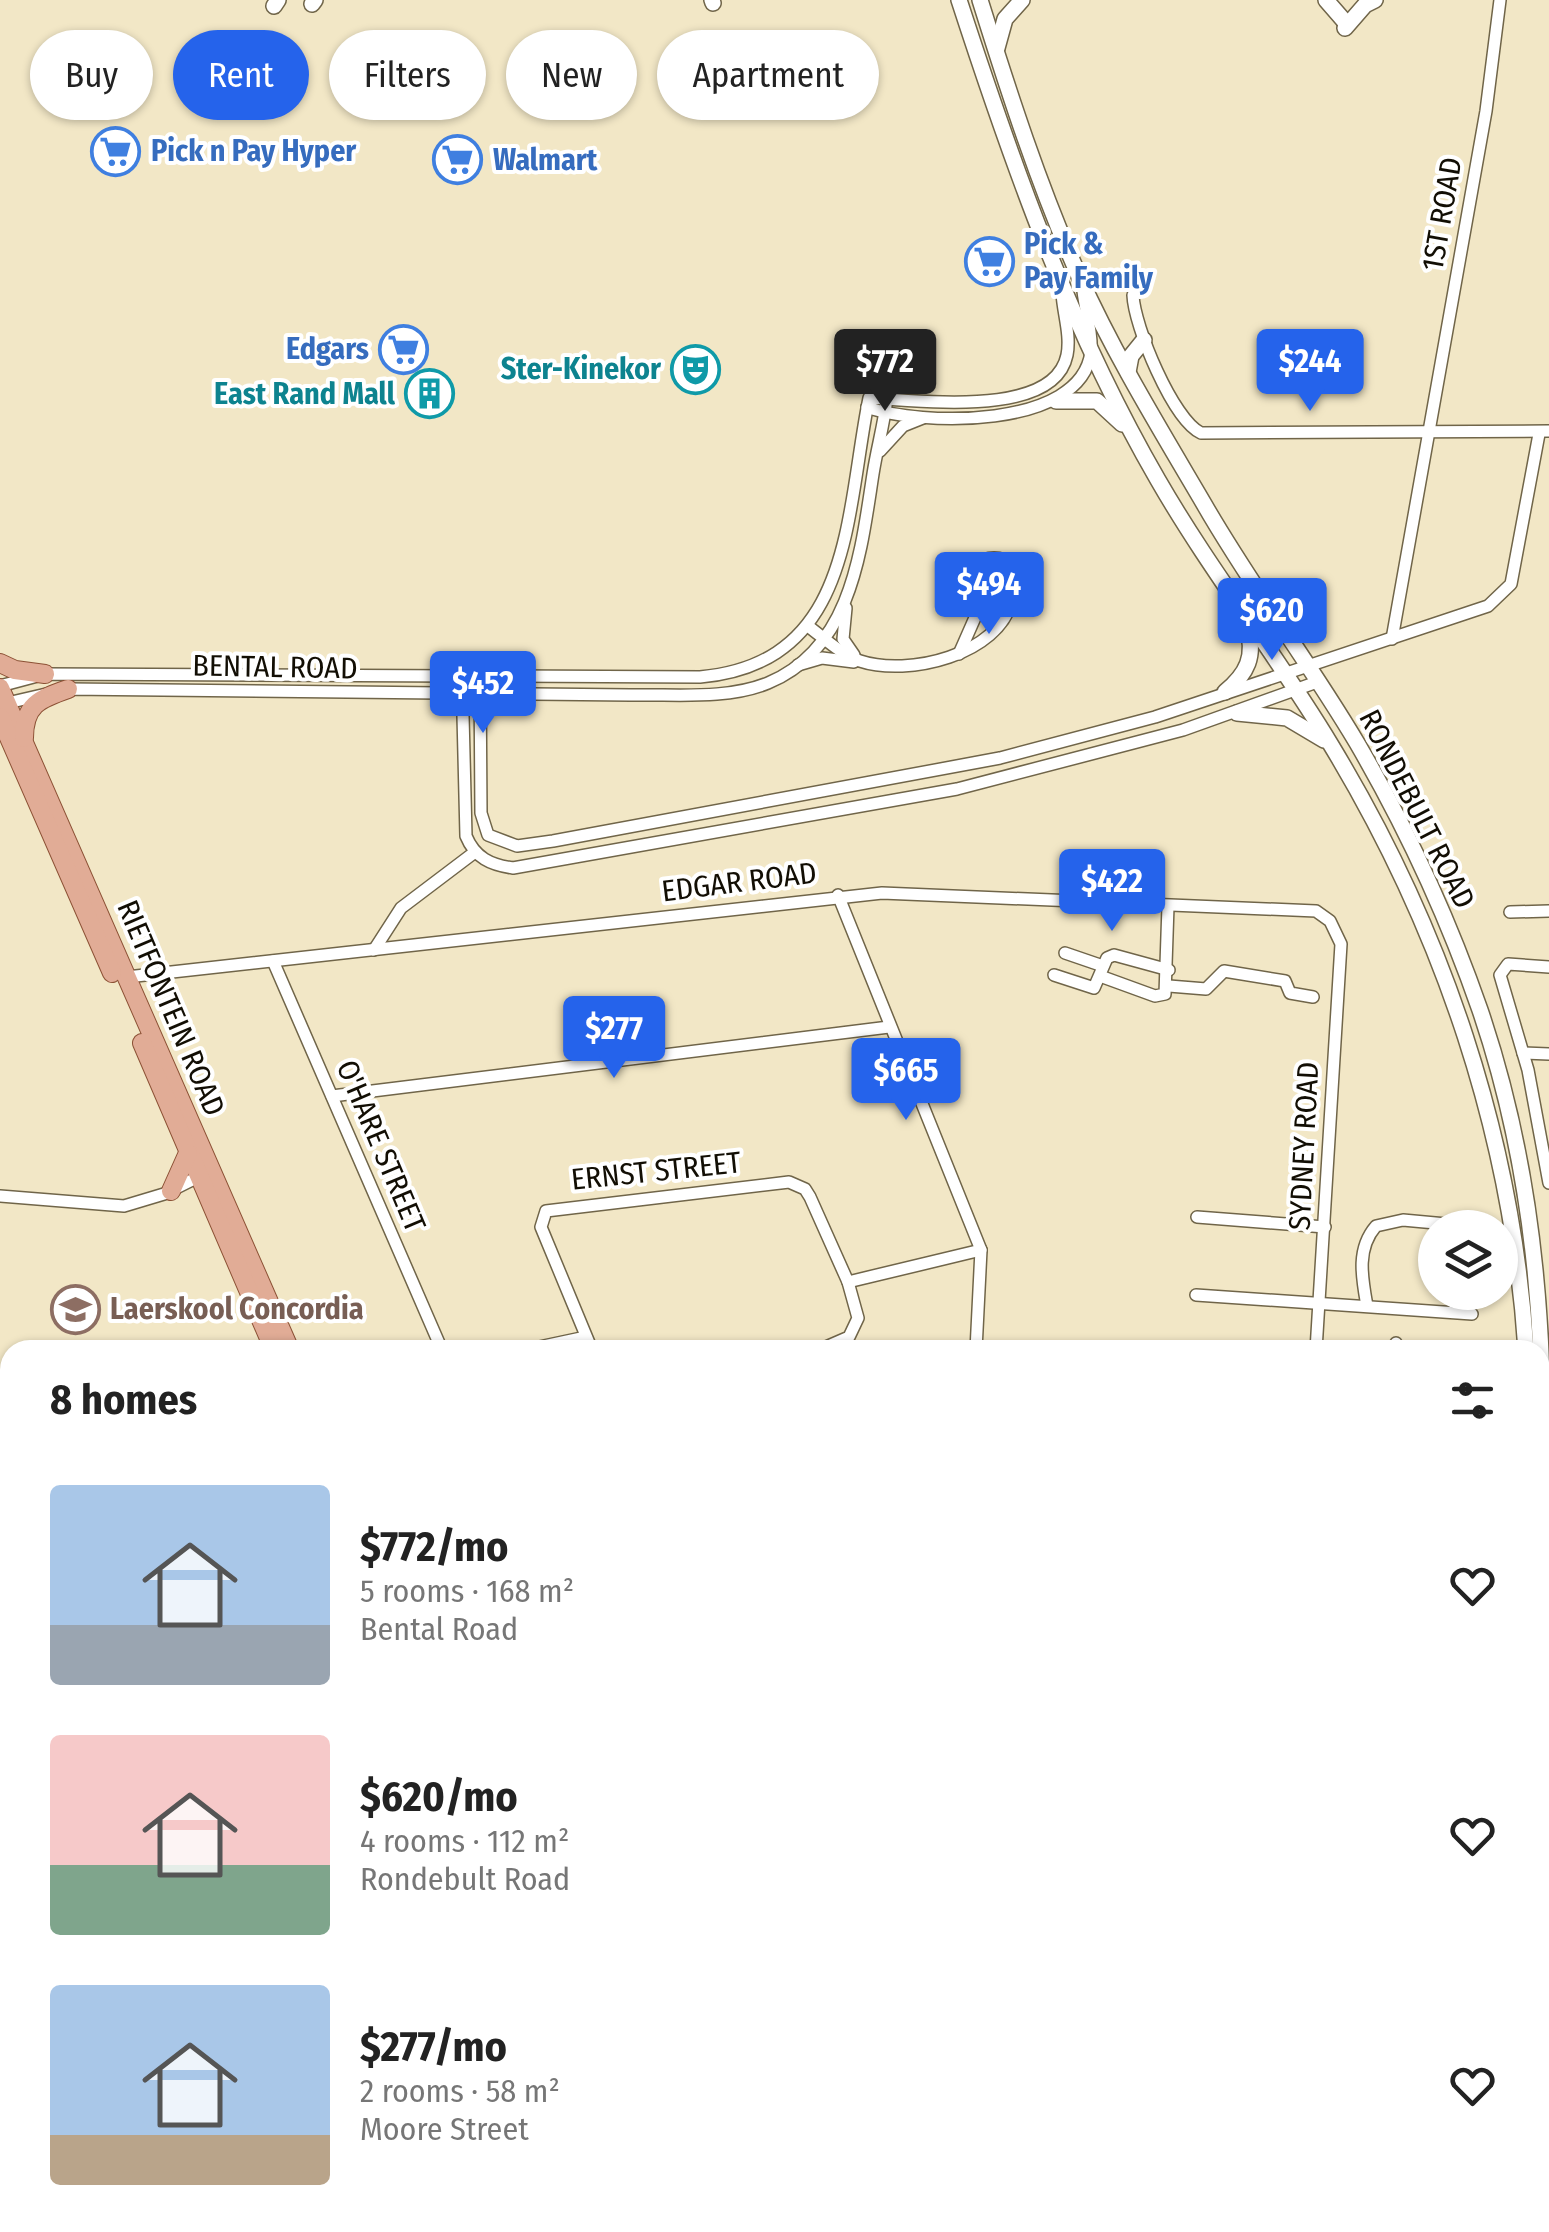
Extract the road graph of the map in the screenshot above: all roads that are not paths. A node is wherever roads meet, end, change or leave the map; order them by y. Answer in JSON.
{"nodes":[{"id":1,"x":959,"y":0,"type":"edge"},
{"id":2,"x":980,"y":0,"type":"edge"},
{"id":3,"x":1022,"y":0,"type":"edge"},
{"id":4,"x":1326,"y":0,"type":"edge"},
{"id":5,"x":1375,"y":0,"type":"edge"},
{"id":6,"x":1500,"y":0,"type":"edge"},
{"id":7,"x":996,"y":52,"type":"junction"},
{"id":8,"x":1081,"y":281,"type":"junction"},
{"id":9,"x":1062,"y":293,"type":"junction"},
{"id":10,"x":1133,"y":296,"type":"dead end"},
{"id":11,"x":1144,"y":340,"type":"junction"},
{"id":12,"x":1091,"y":352,"type":"junction"},
{"id":13,"x":1128,"y":372,"type":"junction"},
{"id":14,"x":887,"y":398,"type":"junction"},
{"id":15,"x":1056,"y":401,"type":"junction"},
{"id":16,"x":868,"y":402,"type":"junction"},
{"id":17,"x":885,"y":414,"type":"junction"},
{"id":18,"x":932,"y":415,"type":"junction"},
{"id":19,"x":1544,"y":432,"type":"edge"},
{"id":20,"x":1426,"y":435,"type":"junction"},
{"id":21,"x":1138,"y":442,"type":"junction"},
{"id":22,"x":875,"y":458,"type":"junction"},
{"id":23,"x":848,"y":598,"type":"junction"},
{"id":24,"x":1012,"y":600,"type":"junction"},
{"id":25,"x":981,"y":604,"type":"junction"},
{"id":26,"x":1242,"y":612,"type":"junction"},
{"id":27,"x":808,"y":627,"type":"junction"},
{"id":28,"x":823,"y":638,"type":"junction"},
{"id":29,"x":1392,"y":638,"type":"junction"},
{"id":30,"x":959,"y":654,"type":"junction"},
{"id":31,"x":861,"y":661,"type":"junction"},
{"id":32,"x":0,"y":663,"type":"edge"},
{"id":33,"x":796,"y":665,"type":"junction"},
{"id":34,"x":1307,"y":665,"type":"junction"},
{"id":35,"x":1285,"y":673,"type":"junction"},
{"id":36,"x":45,"y":674,"type":"junction"},
{"id":37,"x":480,"y":674,"type":"junction"},
{"id":38,"x":462,"y":675,"type":"junction"},
{"id":39,"x":1318,"y":682,"type":"junction"},
{"id":40,"x":68,"y":689,"type":"junction"},
{"id":41,"x":1296,"y":691,"type":"junction"},
{"id":42,"x":1225,"y":692,"type":"junction"},
{"id":43,"x":462,"y":696,"type":"junction"},
{"id":44,"x":481,"y":696,"type":"junction"},
{"id":45,"x":1,"y":700,"type":"edge"},
{"id":46,"x":1237,"y":713,"type":"junction"},
{"id":47,"x":24,"y":740,"type":"junction"},
{"id":48,"x":1332,"y":746,"type":"junction"},
{"id":49,"x":475,"y":852,"type":"junction"},
{"id":50,"x":838,"y":896,"type":"junction"},
{"id":51,"x":1168,"y":906,"type":"junction"},
{"id":52,"x":1510,"y":912,"type":"dead end"},
{"id":53,"x":1549,"y":912,"type":"edge"},
{"id":54,"x":1341,"y":944,"type":"joint"},
{"id":55,"x":374,"y":950,"type":"junction"},
{"id":56,"x":1065,"y":953,"type":"dead end"},
{"id":57,"x":273,"y":961,"type":"junction"},
{"id":58,"x":1549,"y":967,"type":"edge"},
{"id":59,"x":1170,"y":970,"type":"junction"},
{"id":60,"x":1101,"y":971,"type":"junction"},
{"id":61,"x":1054,"y":975,"type":"dead end"},
{"id":62,"x":126,"y":977,"type":"junction"},
{"id":63,"x":1169,"y":986,"type":"junction"},
{"id":64,"x":1313,"y":997,"type":"dead end"},
{"id":65,"x":889,"y":1027,"type":"junction"},
{"id":66,"x":1523,"y":1052,"type":"junction"},
{"id":67,"x":1549,"y":1054,"type":"edge"},
{"id":68,"x":332,"y":1096,"type":"junction"},
{"id":69,"x":1545,"y":1142,"type":"edge"},
{"id":70,"x":188,"y":1152,"type":"junction"},
{"id":71,"x":205,"y":1174,"type":"junction"},
{"id":72,"x":1549,"y":1183,"type":"edge"},
{"id":73,"x":171,"y":1191,"type":"junction"},
{"id":74,"x":0,"y":1196,"type":"edge"},
{"id":75,"x":1197,"y":1218,"type":"dead end"},
{"id":76,"x":1418,"y":1221,"type":"edge"},
{"id":77,"x":1325,"y":1227,"type":"junction"},
{"id":78,"x":981,"y":1250,"type":"junction"},
{"id":79,"x":848,"y":1282,"type":"junction"},
{"id":80,"x":1196,"y":1295,"type":"dead end"},
{"id":81,"x":1319,"y":1301,"type":"junction"},
{"id":82,"x":1368,"y":1306,"type":"junction"},
{"id":83,"x":1472,"y":1314,"type":"dead end"},
{"id":84,"x":586,"y":1337,"type":"junction"},
{"id":85,"x":270,"y":1340,"type":"edge"},
{"id":86,"x":285,"y":1340,"type":"edge"},
{"id":87,"x":438,"y":1340,"type":"edge"},
{"id":88,"x":572,"y":1340,"type":"edge"},
{"id":89,"x":587,"y":1340,"type":"edge"},
{"id":90,"x":842,"y":1340,"type":"edge"},
{"id":91,"x":976,"y":1340,"type":"edge"},
{"id":92,"x":1317,"y":1340,"type":"edge"},
{"id":93,"x":1525,"y":1340,"type":"edge"},
{"id":94,"x":1543,"y":1340,"type":"edge"}],
"edges":[{"from":1,"to":9,"type":"main road","name":"RONDEBULT ROAD"},
{"from":2,"to":7,"type":"main road","name":"RONDEBULT ROAD"},
{"from":3,"to":7,"type":"main road"},
{"from":4,"to":5,"type":"main road"},
{"from":6,"to":20,"type":"street","name":"1ST ROAD"},
{"from":7,"to":8,"type":"main road","name":"RONDEBULT ROAD"},
{"from":8,"to":12,"type":"street"},
{"from":8,"to":13,"type":"main road","name":"RONDEBULT ROAD"},
{"from":9,"to":12,"type":"main road","name":"RONDEBULT ROAD"},
{"from":9,"to":14,"type":"street"},
{"from":10,"to":11,"type":"street"},
{"from":11,"to":13,"type":"main road"},
{"from":11,"to":20,"type":"street"},
{"from":12,"to":15,"type":"street"},
{"from":12,"to":21,"type":"main road","name":"RONDEBULT ROAD"},
{"from":13,"to":34,"type":"main road","name":"RONDEBULT ROAD"},
{"from":14,"to":16,"type":"street"},
{"from":14,"to":17,"type":"street","name":"BENTAL ROAD"},
{"from":15,"to":18,"type":"street"},
{"from":15,"to":21,"type":"main road"},
{"from":16,"to":17,"type":"street"},
{"from":16,"to":27,"type":"street","name":"BENTAL ROAD"},
{"from":17,"to":18,"type":"street"},
{"from":17,"to":22,"type":"street","name":"BENTAL ROAD"},
{"from":18,"to":22,"type":"street"},
{"from":19,"to":20,"type":"street"},
{"from":19,"to":29,"type":"street"},
{"from":20,"to":29,"type":"street","name":"1ST ROAD"},
{"from":21,"to":26,"type":"main road","name":"RONDEBULT ROAD"},
{"from":22,"to":23,"type":"street","name":"BENTAL ROAD"},
{"from":23,"to":28,"type":"street","name":"BENTAL ROAD"},
{"from":23,"to":31,"type":"street"},
{"from":24,"to":25,"type":"street"},
{"from":24,"to":25,"type":"street"},
{"from":24,"to":30,"type":"street"},
{"from":25,"to":30,"type":"street"},
{"from":26,"to":35,"type":"main road","name":"RONDEBULT ROAD"},
{"from":26,"to":42,"type":"main road"},
{"from":27,"to":28,"type":"street"},
{"from":27,"to":37,"type":"street","name":"BENTAL ROAD"},
{"from":28,"to":31,"type":"street"},
{"from":28,"to":33,"type":"street","name":"BENTAL ROAD"},
{"from":29,"to":34,"type":"street"},
{"from":30,"to":31,"type":"street"},
{"from":31,"to":33,"type":"street"},
{"from":32,"to":36,"type":"main road"},
{"from":33,"to":44,"type":"street","name":"BENTAL ROAD"},
{"from":34,"to":35,"type":"street"},
{"from":34,"to":39,"type":"main road","name":"RONDEBULT ROAD"},
{"from":35,"to":41,"type":"main road","name":"RONDEBULT ROAD"},
{"from":35,"to":42,"type":"street"},
{"from":36,"to":38,"type":"street","name":"BENTAL ROAD"},
{"from":36,"to":45,"type":"street","name":"BENTAL ROAD"},
{"from":37,"to":38,"type":"street","name":"BENTAL ROAD"},
{"from":37,"to":44,"type":"street"},
{"from":38,"to":43,"type":"street"},
{"from":39,"to":41,"type":"street"},
{"from":39,"to":94,"type":"main road","name":"RONDEBULT ROAD"},
{"from":40,"to":43,"type":"street","name":"BENTAL ROAD"},
{"from":40,"to":45,"type":"street","name":"BENTAL ROAD"},
{"from":40,"to":47,"type":"main road"},
{"from":41,"to":46,"type":"street"},
{"from":41,"to":48,"type":"main road","name":"RONDEBULT ROAD"},
{"from":42,"to":44,"type":"street"},
{"from":43,"to":44,"type":"street","name":"BENTAL ROAD"},
{"from":43,"to":49,"type":"street"},
{"from":45,"to":47,"type":"main road","name":"RIETFONTEIN ROAD"},
{"from":45,"to":70,"type":"main road","name":"RIETFONTEIN ROAD"},
{"from":46,"to":48,"type":"main road"},
{"from":46,"to":49,"type":"street"},
{"from":47,"to":62,"type":"main road","name":"RIETFONTEIN ROAD"},
{"from":48,"to":93,"type":"main road","name":"RONDEBULT ROAD"},
{"from":49,"to":55,"type":"street"},
{"from":50,"to":51,"type":"street","name":"EDGAR ROAD"},
{"from":50,"to":55,"type":"street","name":"EDGAR ROAD"},
{"from":50,"to":65,"type":"street"},
{"from":51,"to":54,"type":"street","name":"EDGAR ROAD"},
{"from":51,"to":59,"type":"street"},
{"from":52,"to":53,"type":"street"},
{"from":54,"to":77,"type":"street","name":"SYDNEY ROAD"},
{"from":55,"to":57,"type":"street","name":"EDGAR ROAD"},
{"from":56,"to":60,"type":"street"},
{"from":57,"to":62,"type":"street","name":"EDGAR ROAD"},
{"from":57,"to":68,"type":"street","name":"O'HARE STREET"},
{"from":58,"to":66,"type":"street"},
{"from":59,"to":60,"type":"street"},
{"from":59,"to":63,"type":"street"},
{"from":60,"to":61,"type":"street"},
{"from":60,"to":63,"type":"street"},
{"from":62,"to":71,"type":"main road","name":"RIETFONTEIN ROAD"},
{"from":63,"to":64,"type":"street"},
{"from":65,"to":68,"type":"street"},
{"from":65,"to":78,"type":"street"},
{"from":66,"to":67,"type":"street"},
{"from":66,"to":69,"type":"street"},
{"from":68,"to":87,"type":"street","name":"O'HARE STREET"},
{"from":69,"to":72,"type":"street"},
{"from":70,"to":71,"type":"main road","name":"RIETFONTEIN ROAD"},
{"from":70,"to":73,"type":"main road"},
{"from":71,"to":73,"type":"street"},
{"from":71,"to":85,"type":"main road","name":"RIETFONTEIN ROAD"},
{"from":71,"to":86,"type":"main road","name":"RIETFONTEIN ROAD"},
{"from":73,"to":74,"type":"street"},
{"from":75,"to":77,"type":"street"},
{"from":76,"to":82,"type":"street"},
{"from":77,"to":81,"type":"street","name":"SYDNEY ROAD"},
{"from":78,"to":79,"type":"street"},
{"from":78,"to":91,"type":"street"},
{"from":79,"to":84,"type":"street","name":"ERNST STREET"},
{"from":79,"to":90,"type":"street"},
{"from":80,"to":81,"type":"street"},
{"from":81,"to":82,"type":"street"},
{"from":81,"to":92,"type":"street","name":"SYDNEY ROAD"},
{"from":82,"to":83,"type":"street"},
{"from":84,"to":88,"type":"street"},
{"from":84,"to":89,"type":"street"}]}
